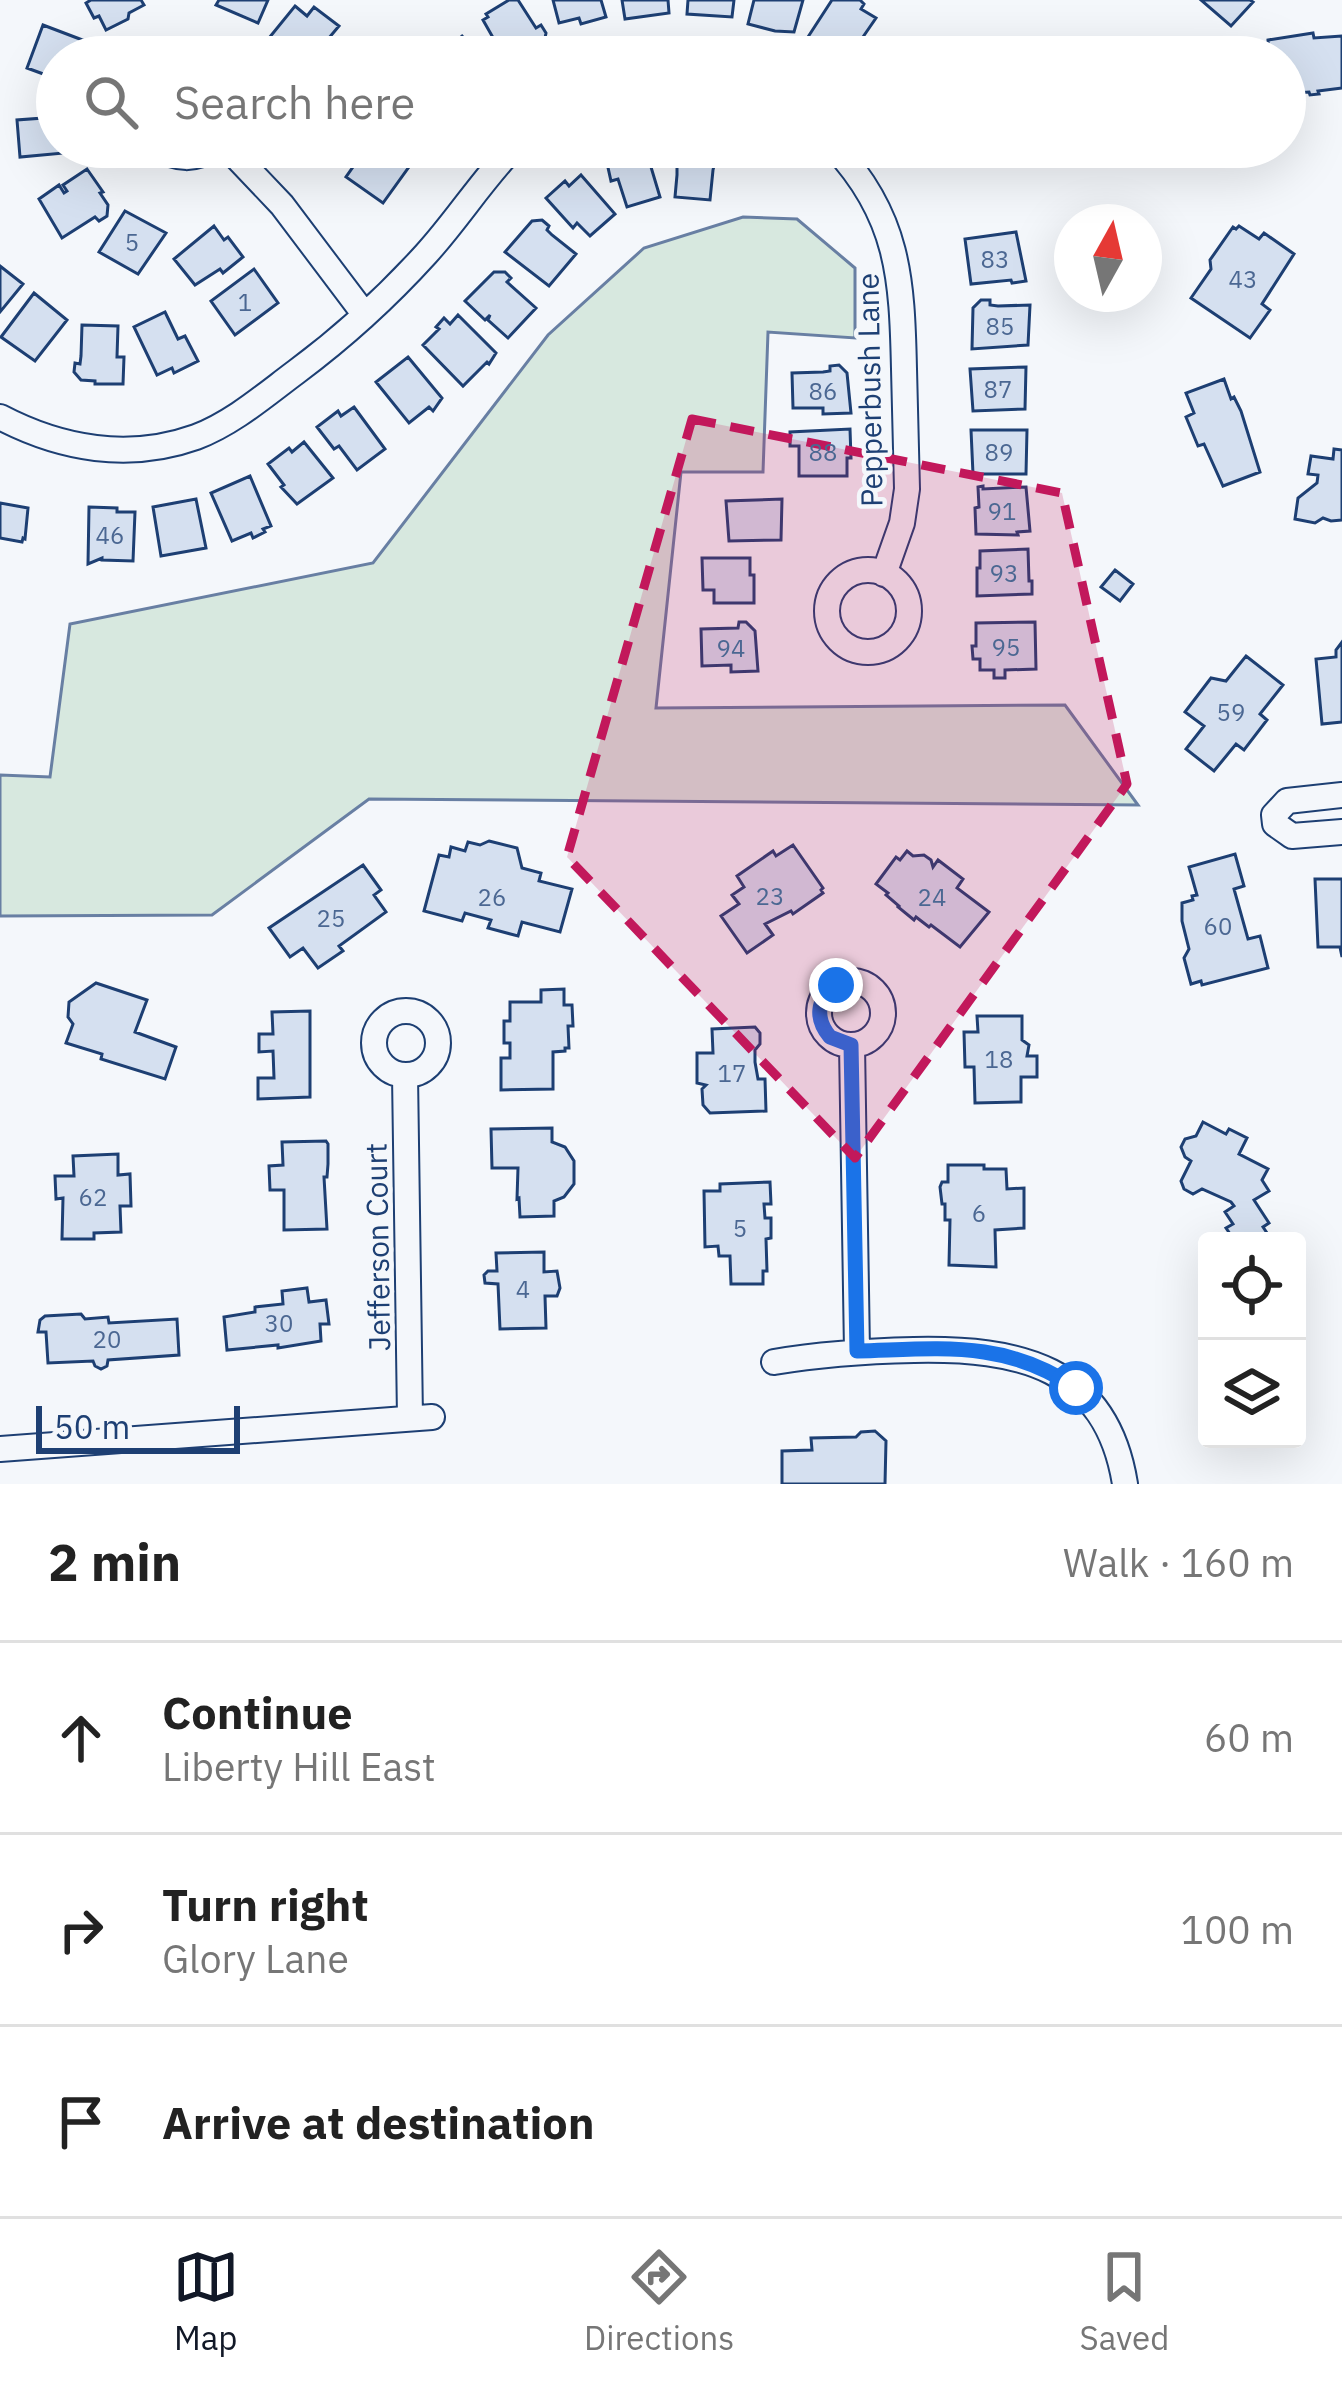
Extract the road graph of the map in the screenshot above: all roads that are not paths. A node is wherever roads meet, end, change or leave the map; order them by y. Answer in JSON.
{"nodes":[{"id":1,"x":247,"y":168,"type":"edge"},
{"id":2,"x":497,"y":168,"type":"edge"},
{"id":3,"x":852,"y":168,"type":"edge"},
{"id":4,"x":364,"y":315,"type":"junction"},
{"id":5,"x":0,"y":418,"type":"edge"},
{"id":6,"x":884,"y":574,"type":"dead end"},
{"id":7,"x":1342,"y":795,"type":"edge"},
{"id":8,"x":1342,"y":832,"type":"edge"},
{"id":9,"x":851,"y":1045,"type":"dead end"},
{"id":10,"x":405,"y":1075,"type":"dead end"},
{"id":11,"x":857,"y":1351,"type":"junction"},
{"id":12,"x":774,"y":1362,"type":"dead end"},
{"id":13,"x":0,"y":1449,"type":"edge"},
{"id":14,"x":1126,"y":1484,"type":"edge"}],
"edges":[{"from":1,"to":4,"type":"street"},
{"from":2,"to":4,"type":"street"},
{"from":3,"to":6,"type":"street","name":"Pepperbush Lane"},
{"from":4,"to":5,"type":"street"},
{"from":7,"to":8,"type":"street"},
{"from":9,"to":11,"type":"street"},
{"from":10,"to":13,"type":"street","name":"Jefferson Court"},
{"from":11,"to":12,"type":"street"},
{"from":11,"to":14,"type":"street"}]}
